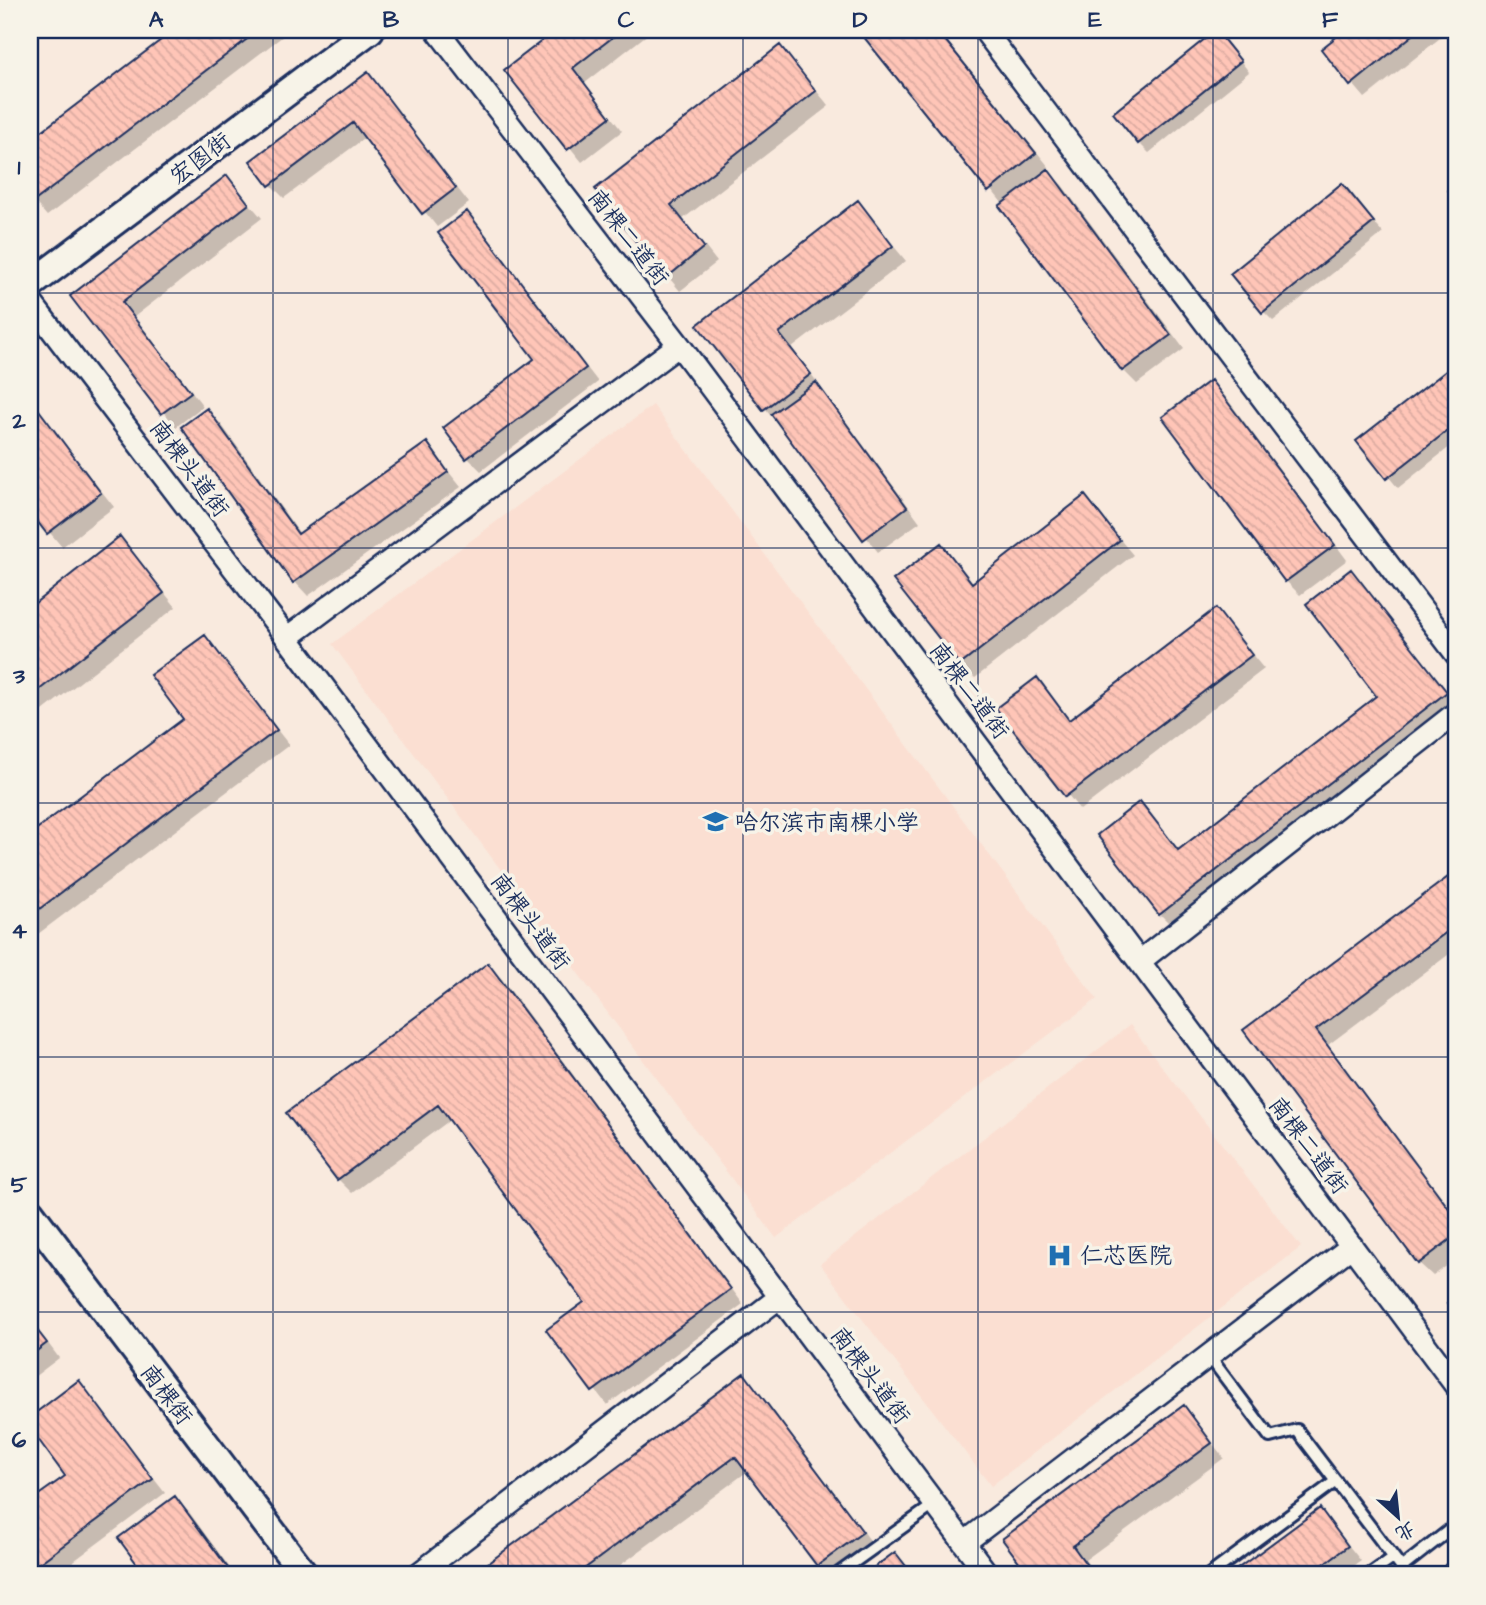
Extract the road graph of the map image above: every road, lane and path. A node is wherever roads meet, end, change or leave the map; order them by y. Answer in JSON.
{"nodes":[{"id":1,"x":370,"y":30,"type":"edge"},
{"id":2,"x":437,"y":30,"type":"edge"},
{"id":3,"x":984,"y":30,"type":"edge"},
{"id":4,"x":30,"y":285,"type":"edge"},
{"id":5,"x":30,"y":301,"type":"edge"},
{"id":6,"x":679,"y":345,"type":"junction"},
{"id":7,"x":287,"y":638,"type":"junction"},
{"id":8,"x":1456,"y":653,"type":"edge"},
{"id":9,"x":1456,"y":713,"type":"edge"},
{"id":10,"x":1140,"y":961,"type":"junction"},
{"id":11,"x":30,"y":1212,"type":"edge"},
{"id":12,"x":1352,"y":1246,"type":"junction"},
{"id":13,"x":780,"y":1297,"type":"junction"},
{"id":14,"x":1209,"y":1356,"type":"junction"},
{"id":15,"x":1456,"y":1386,"type":"edge"},
{"id":16,"x":1336,"y":1481,"type":"junction"},
{"id":17,"x":935,"y":1504,"type":"junction"},
{"id":18,"x":1456,"y":1525,"type":"edge"},
{"id":19,"x":964,"y":1544,"type":"junction"},
{"id":20,"x":1393,"y":1558,"type":"junction"},
{"id":21,"x":1404,"y":1572,"type":"edge"},
{"id":22,"x":305,"y":1575,"type":"edge"},
{"id":23,"x":418,"y":1575,"type":"edge"},
{"id":24,"x":836,"y":1575,"type":"edge"},
{"id":25,"x":988,"y":1575,"type":"edge"},
{"id":26,"x":1209,"y":1575,"type":"edge"},
{"id":27,"x":1369,"y":1575,"type":"edge"}],
"edges":[{"from":1,"to":4,"type":"street","name":"宏图街"},
{"from":2,"to":6,"type":"street","name":"南棵二道街"},
{"from":3,"to":8,"type":"street"},
{"from":5,"to":7,"type":"street","name":"南棵头道街"},
{"from":6,"to":7,"type":"street"},
{"from":6,"to":10,"type":"street","name":"南棵二道街"},
{"from":7,"to":13,"type":"street","name":"南棵头道街"},
{"from":9,"to":10,"type":"street"},
{"from":10,"to":12,"type":"street","name":"南棵二道街"},
{"from":11,"to":22,"type":"street","name":"南棵街"},
{"from":12,"to":14,"type":"street"},
{"from":12,"to":15,"type":"street","name":"南棵二道街"},
{"from":13,"to":17,"type":"street","name":"南棵头道街"},
{"from":13,"to":23,"type":"street"},
{"from":14,"to":16,"type":"lane"},
{"from":14,"to":19,"type":"street"},
{"from":16,"to":20,"type":"lane"},
{"from":16,"to":26,"type":"lane"},
{"from":17,"to":19,"type":"street","name":"南棵头道街"},
{"from":17,"to":24,"type":"lane"},
{"from":18,"to":21,"type":"lane"},
{"from":19,"to":25,"type":"street","name":"南棵头道街"},
{"from":20,"to":21,"type":"lane"},
{"from":20,"to":27,"type":"lane"}]}
